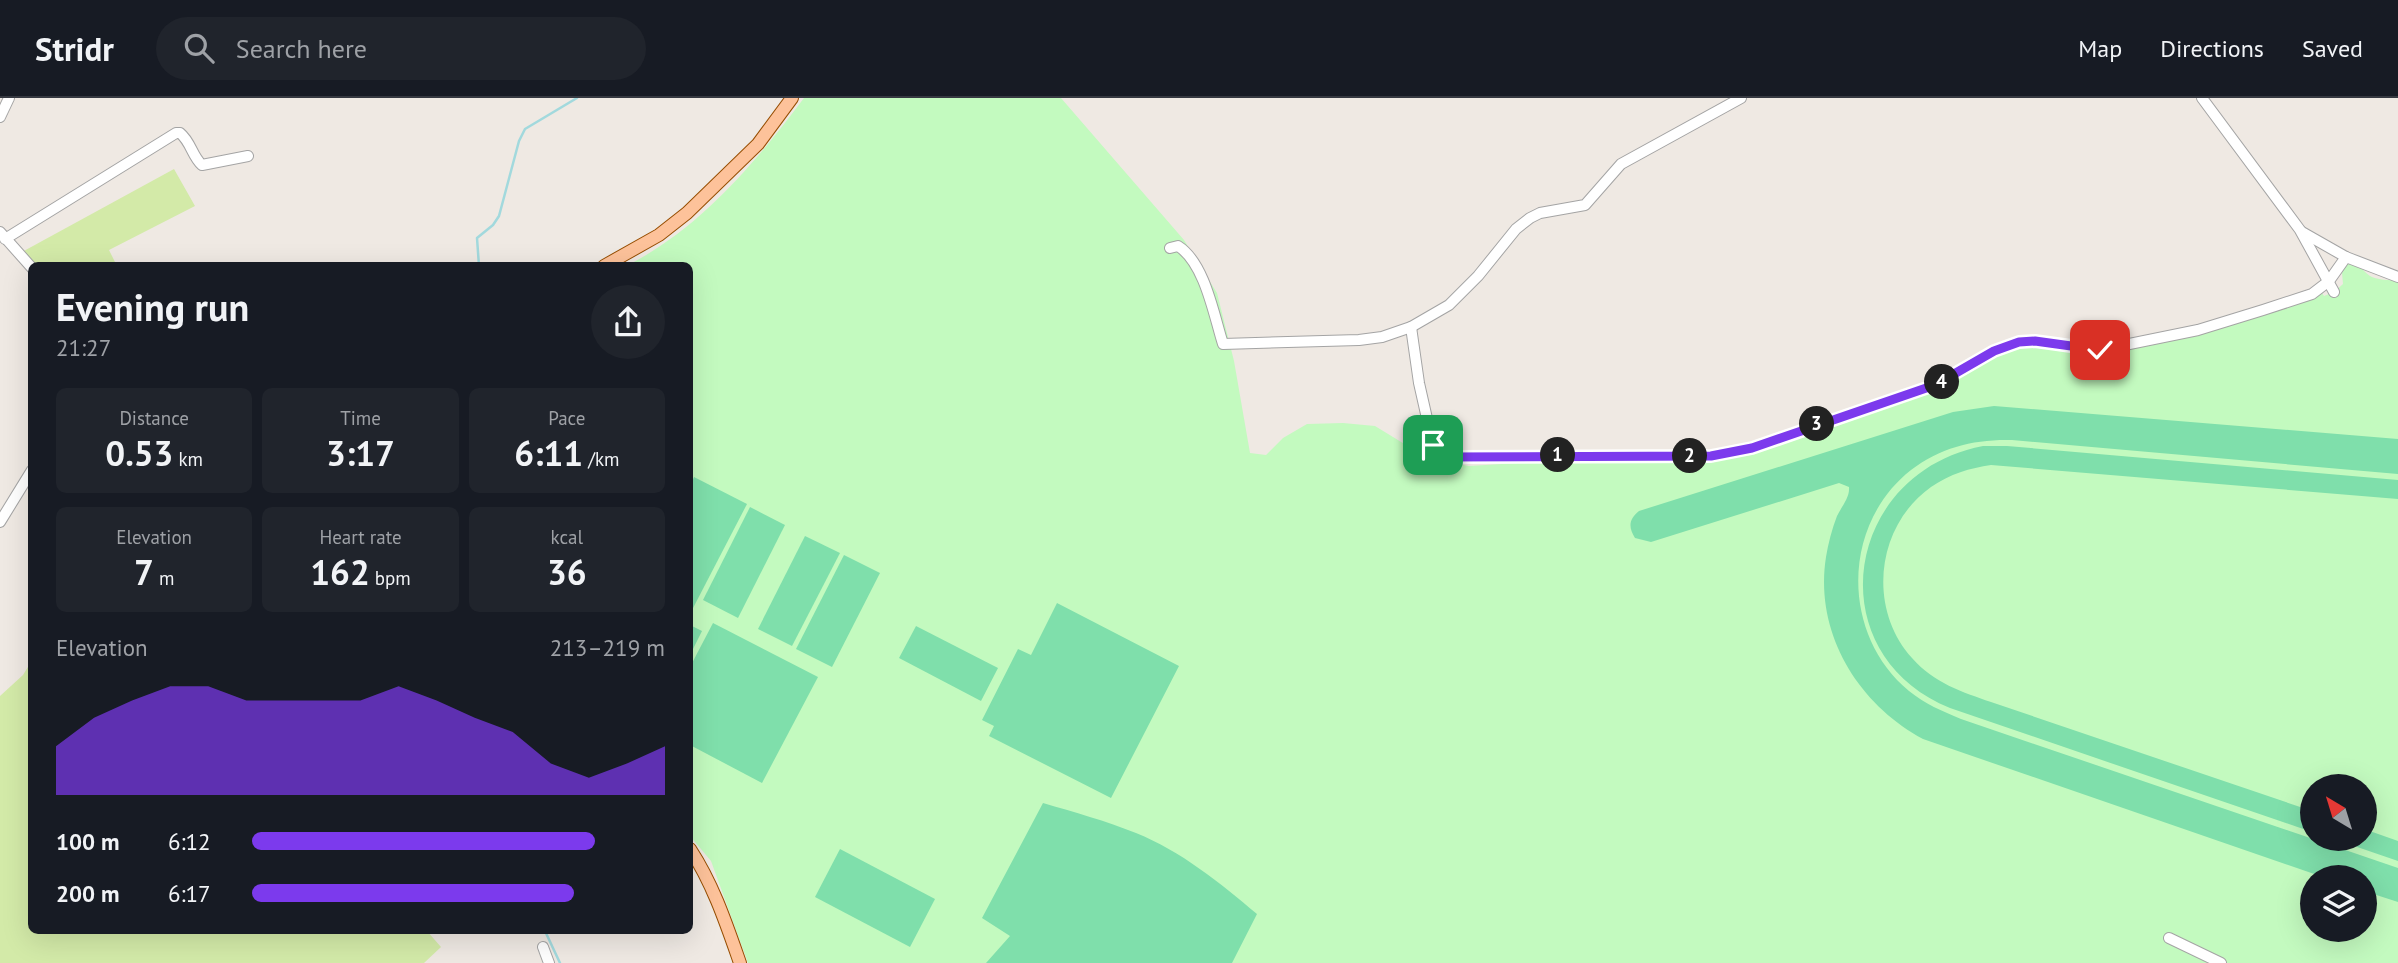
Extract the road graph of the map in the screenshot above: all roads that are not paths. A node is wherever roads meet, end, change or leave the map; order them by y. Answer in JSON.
{"nodes":[{"id":1,"x":9,"y":98,"type":"edge"},
{"id":2,"x":792,"y":98,"type":"edge"},
{"id":3,"x":1741,"y":98,"type":"edge"},
{"id":4,"x":2203,"y":98,"type":"edge"},
{"id":5,"x":0,"y":117,"type":"edge"},
{"id":6,"x":248,"y":156,"type":"dead end"},
{"id":7,"x":2300,"y":230,"type":"junction"},
{"id":8,"x":3,"y":235,"type":"edge"},
{"id":9,"x":1170,"y":248,"type":"dead end"},
{"id":10,"x":2346,"y":257,"type":"junction"},
{"id":11,"x":611,"y":262,"type":"edge"},
{"id":12,"x":28,"y":263,"type":"edge"},
{"id":13,"x":2398,"y":277,"type":"edge"},
{"id":14,"x":2329,"y":281,"type":"junction"},
{"id":15,"x":2334,"y":292,"type":"dead end"},
{"id":16,"x":1411,"y":327,"type":"junction"},
{"id":17,"x":28,"y":476,"type":"edge"},
{"id":18,"x":0,"y":522,"type":"edge"},
{"id":19,"x":693,"y":854,"type":"edge"},
{"id":20,"x":2169,"y":938,"type":"dead end"},
{"id":21,"x":542,"y":947,"type":"dead end"},
{"id":22,"x":549,"y":963,"type":"edge"},
{"id":23,"x":740,"y":963,"type":"edge"},
{"id":24,"x":2221,"y":963,"type":"edge"}],
"edges":[{"from":1,"to":5,"type":"street"},
{"from":2,"to":11,"type":"main road"},
{"from":3,"to":16,"type":"street"},
{"from":4,"to":7,"type":"street"},
{"from":6,"to":8,"type":"street"},
{"from":7,"to":10,"type":"street"},
{"from":7,"to":14,"type":"street"},
{"from":8,"to":12,"type":"street"},
{"from":9,"to":16,"type":"street"},
{"from":10,"to":13,"type":"street"},
{"from":10,"to":14,"type":"street"},
{"from":14,"to":15,"type":"street"},
{"from":14,"to":16,"type":"street"},
{"from":17,"to":18,"type":"street"},
{"from":19,"to":23,"type":"main road"},
{"from":20,"to":24,"type":"street"},
{"from":21,"to":22,"type":"street"}]}
